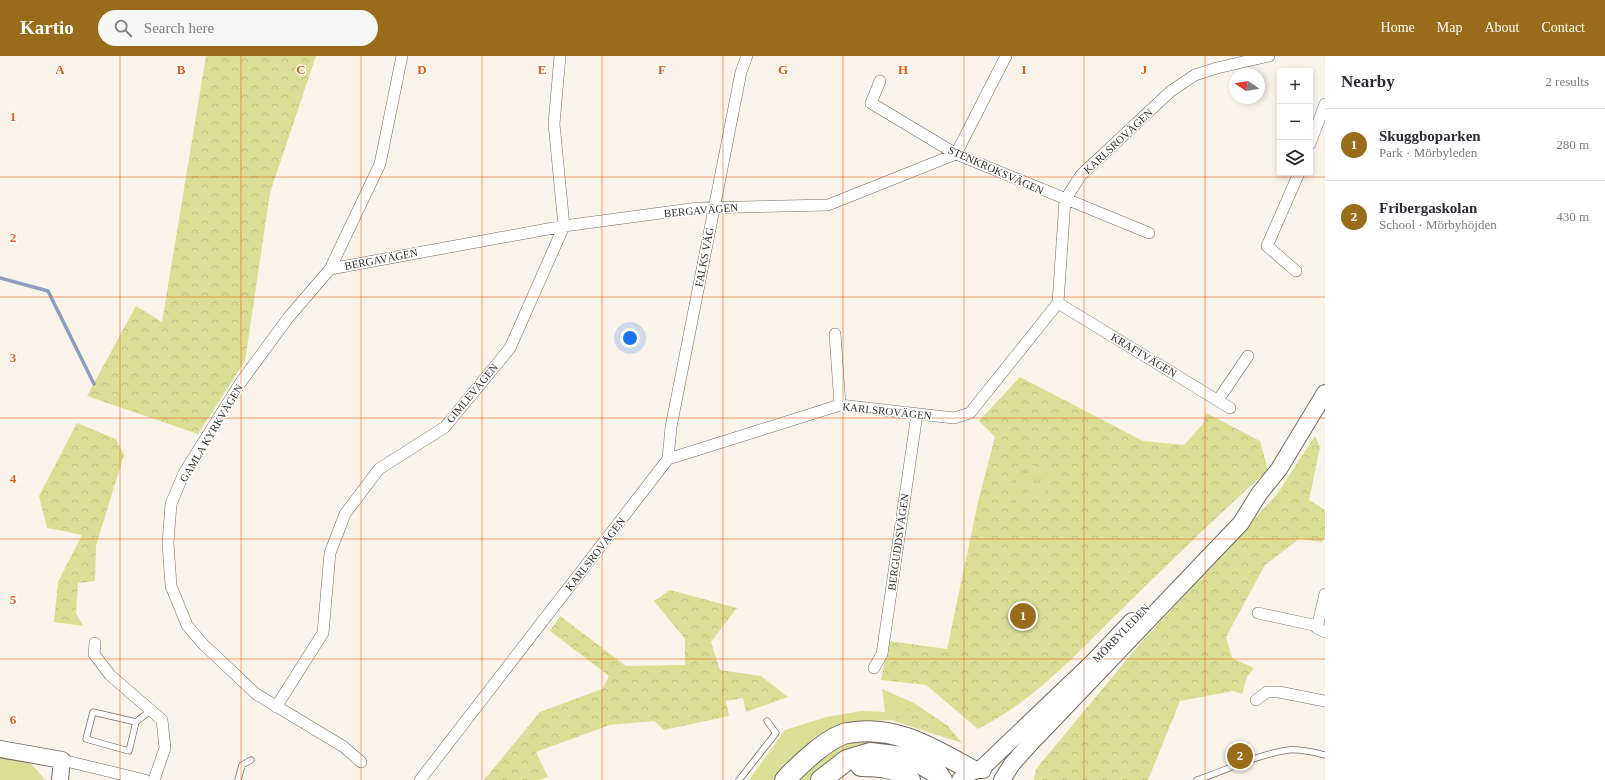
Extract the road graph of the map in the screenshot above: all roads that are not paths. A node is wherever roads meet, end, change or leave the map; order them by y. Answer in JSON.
{"nodes":[{"id":1,"x":402,"y":56,"type":"edge"},
{"id":2,"x":560,"y":56,"type":"edge"},
{"id":3,"x":747,"y":56,"type":"edge"},
{"id":4,"x":1006,"y":56,"type":"edge"},
{"id":5,"x":1269,"y":56,"type":"edge"},
{"id":6,"x":880,"y":81,"type":"dead end"},
{"id":7,"x":1325,"y":104,"type":"edge"},
{"id":8,"x":1312,"y":140,"type":"edge"},
{"id":9,"x":956,"y":154,"type":"junction"},
{"id":10,"x":1297,"y":176,"type":"edge"},
{"id":11,"x":1065,"y":200,"type":"junction"},
{"id":12,"x":714,"y":207,"type":"junction"},
{"id":13,"x":564,"y":226,"type":"junction"},
{"id":14,"x":1149,"y":233,"type":"dead end"},
{"id":15,"x":330,"y":269,"type":"junction"},
{"id":16,"x":1296,"y":271,"type":"dead end"},
{"id":17,"x":1058,"y":303,"type":"junction"},
{"id":18,"x":834,"y":334,"type":"dead end"},
{"id":19,"x":1248,"y":356,"type":"dead end"},
{"id":20,"x":1218,"y":400,"type":"junction"},
{"id":21,"x":1323,"y":403,"type":"edge"},
{"id":22,"x":840,"y":405,"type":"junction"},
{"id":23,"x":1230,"y":408,"type":"dead end"},
{"id":24,"x":917,"y":414,"type":"junction"},
{"id":25,"x":668,"y":459,"type":"junction"},
{"id":26,"x":1260,"y":494,"type":"junction"},
{"id":27,"x":1325,"y":594,"type":"edge"},
{"id":28,"x":1258,"y":613,"type":"dead end"},
{"id":29,"x":1321,"y":629,"type":"edge"},
{"id":30,"x":95,"y":643,"type":"dead end"},
{"id":31,"x":874,"y":668,"type":"dead end"},
{"id":32,"x":1256,"y":700,"type":"dead end"},
{"id":33,"x":1325,"y":701,"type":"edge"},
{"id":34,"x":276,"y":707,"type":"junction"},
{"id":35,"x":151,"y":710,"type":"junction"},
{"id":36,"x":767,"y":721,"type":"dead end"},
{"id":37,"x":136,"y":722,"type":"junction"},
{"id":38,"x":0,"y":749,"type":"edge"},
{"id":39,"x":1325,"y":755,"type":"edge"},
{"id":40,"x":62,"y":760,"type":"junction"},
{"id":41,"x":250,"y":760,"type":"dead end"},
{"id":42,"x":361,"y":762,"type":"dead end"},
{"id":43,"x":971,"y":773,"type":"edge"},
{"id":44,"x":822,"y":779,"type":"edge"},
{"id":45,"x":60,"y":780,"type":"edge"},
{"id":46,"x":145,"y":780,"type":"edge"},
{"id":47,"x":154,"y":780,"type":"edge"},
{"id":48,"x":238,"y":780,"type":"edge"},
{"id":49,"x":420,"y":780,"type":"edge"},
{"id":50,"x":740,"y":780,"type":"edge"},
{"id":51,"x":785,"y":780,"type":"edge"},
{"id":52,"x":910,"y":780,"type":"edge"},
{"id":53,"x":942,"y":780,"type":"edge"},
{"id":54,"x":997,"y":780,"type":"edge"},
{"id":55,"x":1002,"y":780,"type":"edge"},
{"id":56,"x":1196,"y":780,"type":"edge"}],
"edges":[{"from":1,"to":15,"type":"street","name":"GAMLA KYRKVÄGEN"},
{"from":2,"to":13,"type":"street","name":"GIMLEVÄGEN"},
{"from":3,"to":12,"type":"street","name":"FALKS VÄG"},
{"from":4,"to":9,"type":"street"},
{"from":5,"to":11,"type":"street","name":"KARLSROVÄGEN"},
{"from":6,"to":9,"type":"street","name":"STENKROKSVÄGEN"},
{"from":7,"to":8,"type":"street"},
{"from":9,"to":11,"type":"street","name":"STENKROKSVÄGEN"},
{"from":9,"to":12,"type":"street","name":"BERGAVÄGEN"},
{"from":10,"to":16,"type":"street"},
{"from":11,"to":14,"type":"street","name":"STENKROKSVÄGEN"},
{"from":11,"to":17,"type":"street","name":"KARLSROVÄGEN"},
{"from":12,"to":13,"type":"street","name":"BERGAVÄGEN"},
{"from":12,"to":25,"type":"street","name":"FALKS VÄG"},
{"from":13,"to":15,"type":"street","name":"BERGAVÄGEN"},
{"from":13,"to":34,"type":"street","name":"GIMLEVÄGEN"},
{"from":15,"to":34,"type":"street","name":"GAMLA KYRKVÄGEN"},
{"from":17,"to":20,"type":"street","name":"KRAFTVÄGEN"},
{"from":17,"to":24,"type":"street","name":"KARLSROVÄGEN"},
{"from":18,"to":22,"type":"street"},
{"from":19,"to":20,"type":"street"},
{"from":20,"to":23,"type":"street","name":"KRAFTVÄGEN"},
{"from":21,"to":26,"type":"street","name":"MÖRBYLEDEN"},
{"from":22,"to":24,"type":"street","name":"KARLSROVÄGEN"},
{"from":22,"to":25,"type":"street","name":"KARLSROVÄGEN"},
{"from":24,"to":31,"type":"street","name":"BERGUDDSVÄGEN"},
{"from":25,"to":49,"type":"street","name":"KARLSROVÄGEN"},
{"from":26,"to":43,"type":"street","name":"MÖRBYLEDEN"},
{"from":26,"to":55,"type":"street","name":"MÖRBYLEDEN"},
{"from":27,"to":29,"type":"street"},
{"from":28,"to":29,"type":"street"},
{"from":30,"to":35,"type":"street"},
{"from":32,"to":33,"type":"street"},
{"from":34,"to":42,"type":"street","name":"GAMLA KYRKVÄGEN"},
{"from":35,"to":37,"type":"lane"},
{"from":35,"to":47,"type":"street"},
{"from":36,"to":50,"type":"lane"},
{"from":37,"to":37,"type":"lane"},
{"from":38,"to":40,"type":"street"},
{"from":39,"to":56,"type":"lane"},
{"from":40,"to":45,"type":"street"},
{"from":40,"to":46,"type":"street"},
{"from":41,"to":48,"type":"lane"},
{"from":43,"to":51,"type":"highway"},
{"from":43,"to":54,"type":"street"},
{"from":44,"to":52,"type":"highway"},
{"from":44,"to":53,"type":"highway"}]}
